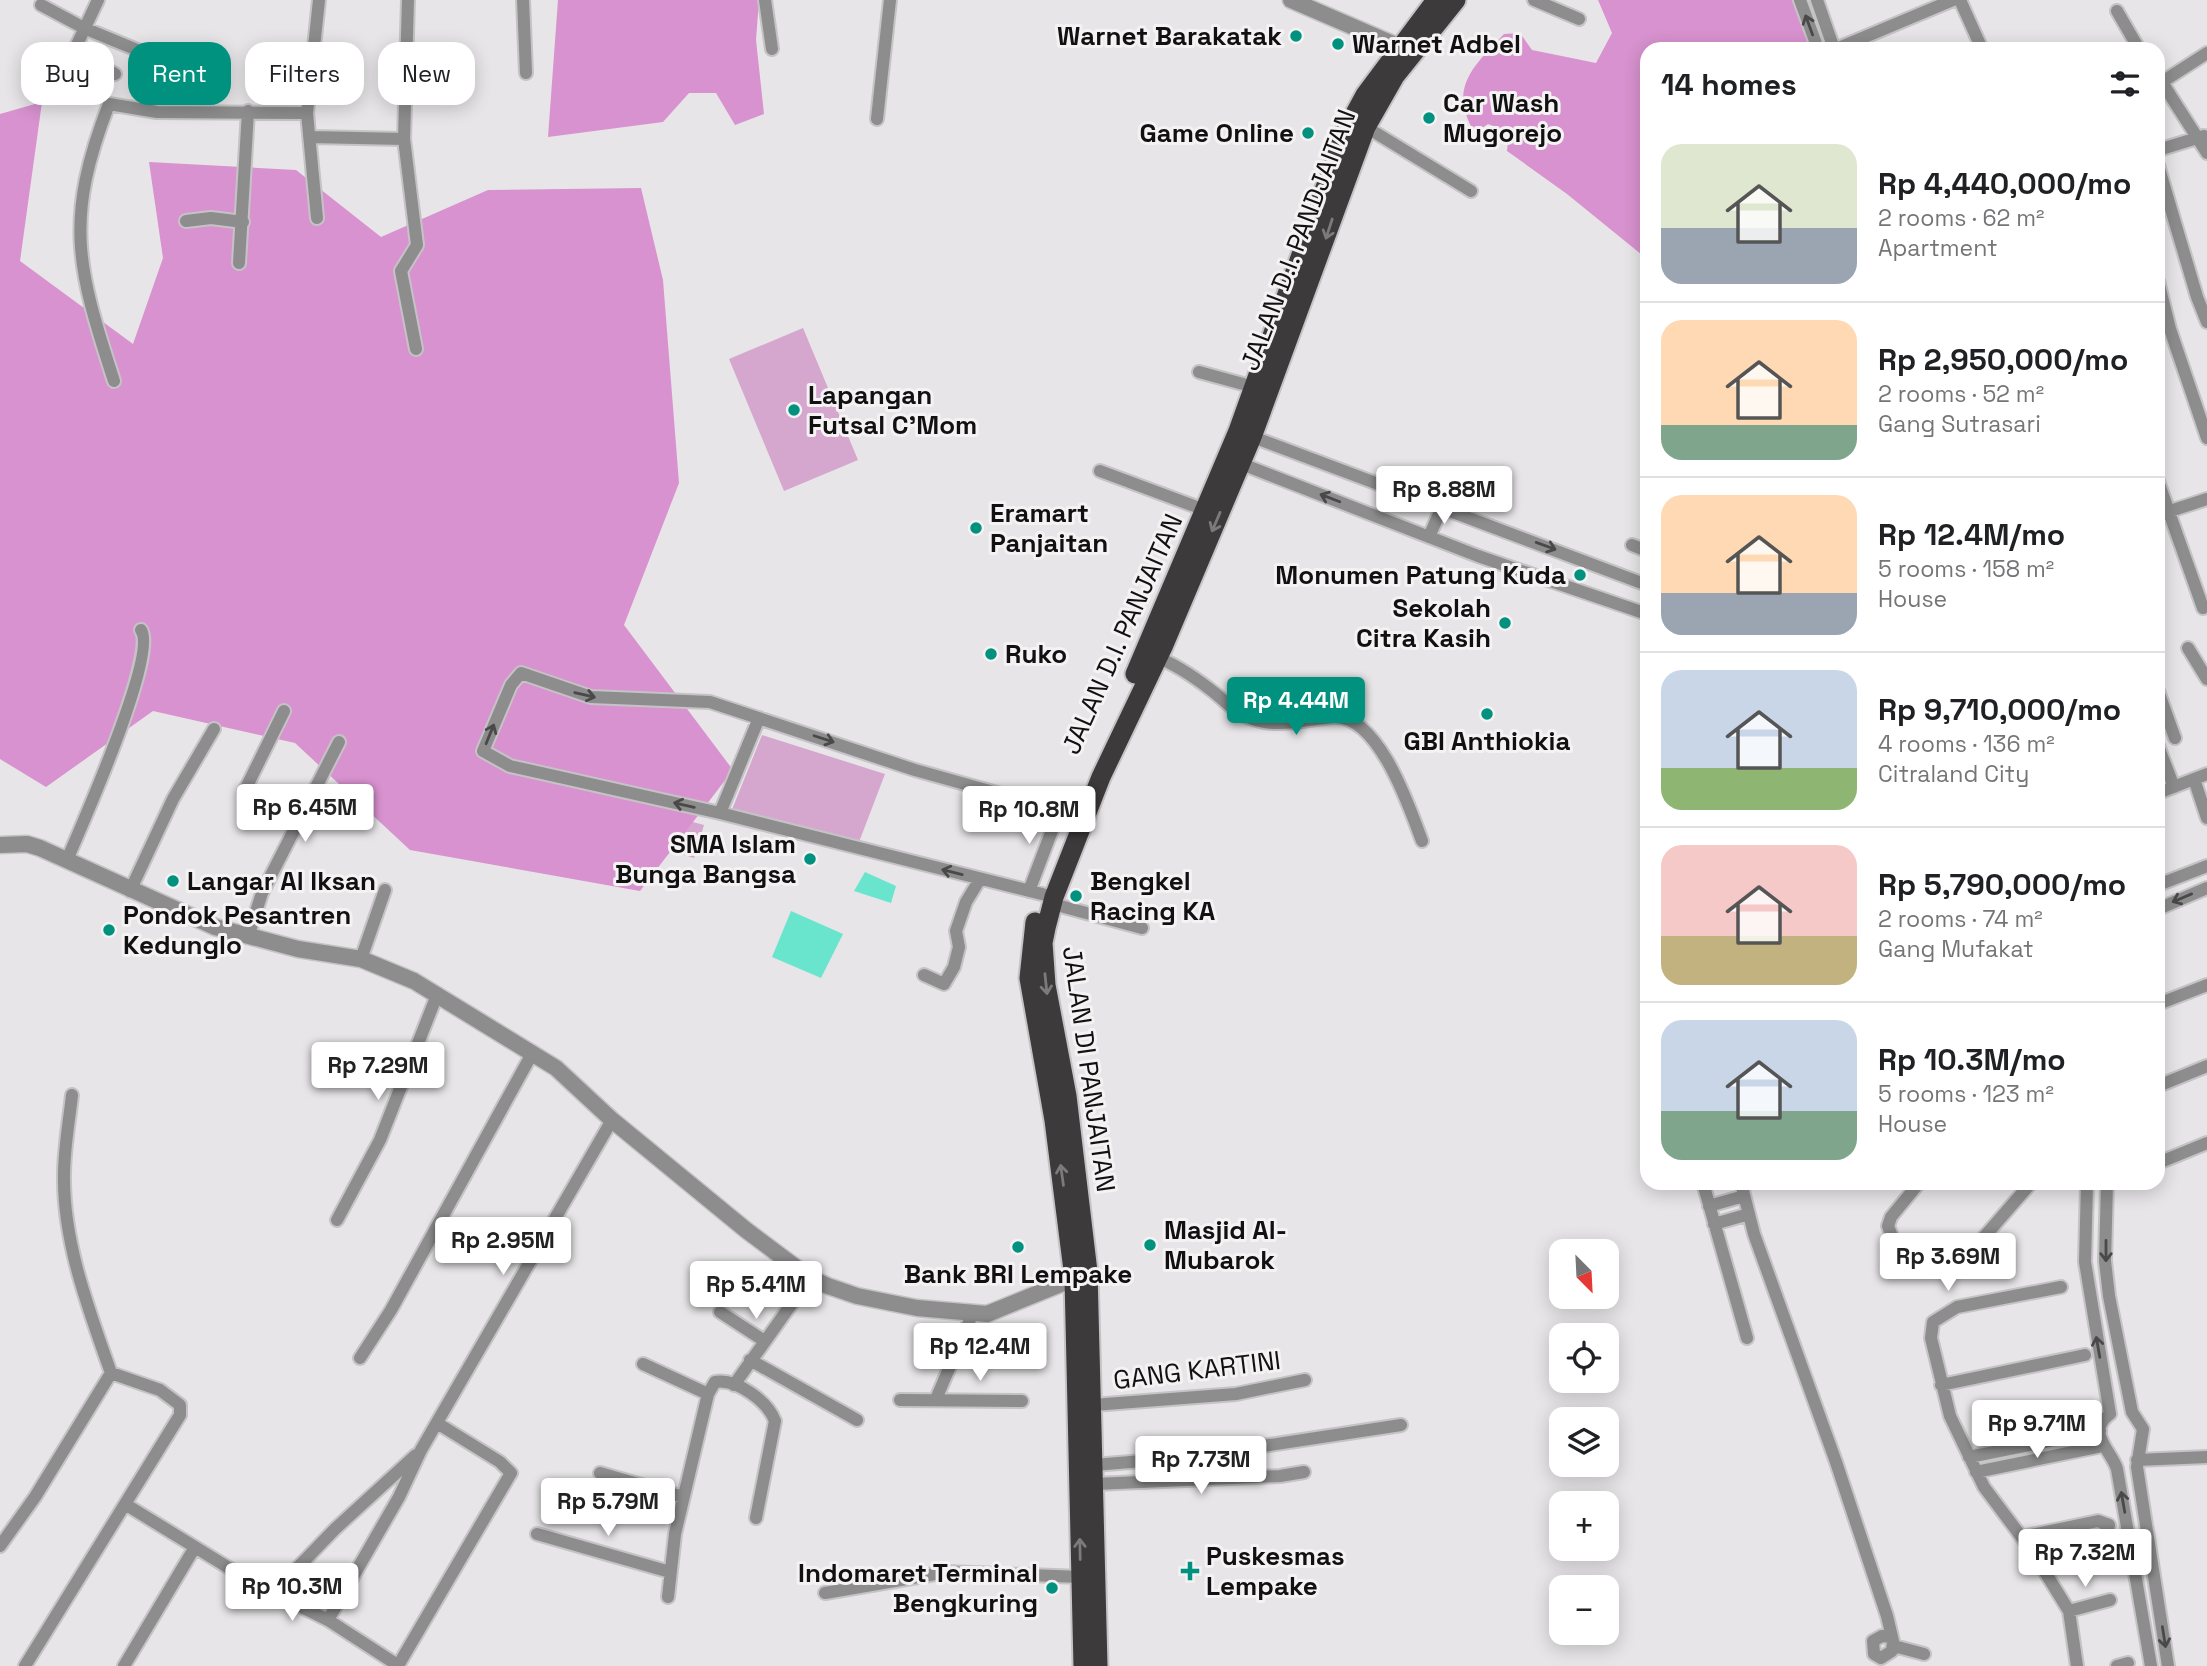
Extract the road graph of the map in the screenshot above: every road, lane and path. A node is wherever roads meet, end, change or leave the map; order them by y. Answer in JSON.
{"nodes":[{"id":1,"x":98,"y":0,"type":"edge"},
{"id":2,"x":319,"y":0,"type":"edge"},
{"id":3,"x":408,"y":0,"type":"edge"},
{"id":4,"x":523,"y":0,"type":"edge"},
{"id":5,"x":765,"y":0,"type":"edge"},
{"id":6,"x":890,"y":0,"type":"edge"},
{"id":7,"x":1291,"y":0,"type":"edge"},
{"id":8,"x":1436,"y":0,"type":"edge"},
{"id":9,"x":1455,"y":0,"type":"edge"},
{"id":10,"x":1534,"y":0,"type":"edge"},
{"id":11,"x":1800,"y":0,"type":"edge"},
{"id":12,"x":1817,"y":0,"type":"edge"},
{"id":13,"x":1953,"y":0,"type":"edge"},
{"id":14,"x":1960,"y":0,"type":"edge"},
{"id":15,"x":40,"y":7,"type":"edge"},
{"id":16,"x":2117,"y":11,"type":"dead end"},
{"id":17,"x":1579,"y":19,"type":"dead end"},
{"id":18,"x":84,"y":28,"type":"junction"},
{"id":19,"x":1815,"y":42,"type":"edge"},
{"id":20,"x":1832,"y":42,"type":"edge"},
{"id":21,"x":1852,"y":42,"type":"edge"},
{"id":22,"x":1979,"y":42,"type":"edge"},
{"id":23,"x":2135,"y":42,"type":"edge"},
{"id":24,"x":128,"y":46,"type":"edge"},
{"id":25,"x":772,"y":49,"type":"dead end"},
{"id":26,"x":1406,"y":50,"type":"junction"},
{"id":27,"x":2207,"y":52,"type":"edge"},
{"id":28,"x":526,"y":73,"type":"dead end"},
{"id":29,"x":115,"y":74,"type":"dead end"},
{"id":30,"x":2165,"y":76,"type":"edge"},
{"id":31,"x":2165,"y":86,"type":"edge"},
{"id":32,"x":247,"y":111,"type":"junction"},
{"id":33,"x":307,"y":113,"type":"junction"},
{"id":34,"x":877,"y":119,"type":"dead end"},
{"id":35,"x":1366,"y":128,"type":"junction"},
{"id":36,"x":2203,"y":136,"type":"edge"},
{"id":37,"x":311,"y":137,"type":"junction"},
{"id":38,"x":404,"y":139,"type":"junction"},
{"id":39,"x":2165,"y":148,"type":"edge"},
{"id":40,"x":2207,"y":153,"type":"edge"},
{"id":41,"x":2165,"y":188,"type":"edge"},
{"id":42,"x":1471,"y":191,"type":"dead end"},
{"id":43,"x":317,"y":218,"type":"dead end"},
{"id":44,"x":186,"y":220,"type":"dead end"},
{"id":45,"x":243,"y":222,"type":"junction"},
{"id":46,"x":239,"y":263,"type":"dead end"},
{"id":47,"x":2165,"y":309,"type":"edge"},
{"id":48,"x":2207,"y":322,"type":"edge"},
{"id":49,"x":416,"y":349,"type":"dead end"},
{"id":50,"x":1199,"y":372,"type":"dead end"},
{"id":51,"x":114,"y":381,"type":"dead end"},
{"id":52,"x":1254,"y":387,"type":"junction"},
{"id":53,"x":1245,"y":434,"type":"junction"},
{"id":54,"x":2207,"y":438,"type":"edge"},
{"id":55,"x":1234,"y":462,"type":"junction"},
{"id":56,"x":1100,"y":471,"type":"dead end"},
{"id":57,"x":2207,"y":499,"type":"edge"},
{"id":58,"x":1443,"y":507,"type":"junction"},
{"id":59,"x":1205,"y":510,"type":"junction"},
{"id":60,"x":2165,"y":512,"type":"edge"},
{"id":61,"x":2165,"y":518,"type":"edge"},
{"id":62,"x":1429,"y":537,"type":"junction"},
{"id":63,"x":1632,"y":545,"type":"dead end"},
{"id":64,"x":1640,"y":548,"type":"edge"},
{"id":65,"x":1640,"y":582,"type":"edge"},
{"id":66,"x":2203,"y":608,"type":"dead end"},
{"id":67,"x":1640,"y":612,"type":"edge"},
{"id":68,"x":141,"y":630,"type":"dead end"},
{"id":69,"x":2188,"y":648,"type":"dead end"},
{"id":70,"x":1151,"y":655,"type":"junction"},
{"id":71,"x":2207,"y":680,"type":"edge"},
{"id":72,"x":2165,"y":710,"type":"edge"},
{"id":73,"x":284,"y":711,"type":"dead end"},
{"id":74,"x":759,"y":718,"type":"junction"},
{"id":75,"x":214,"y":729,"type":"dead end"},
{"id":76,"x":2175,"y":738,"type":"dead end"},
{"id":77,"x":339,"y":742,"type":"dead end"},
{"id":78,"x":2165,"y":764,"type":"edge"},
{"id":79,"x":2207,"y":774,"type":"edge"},
{"id":80,"x":2194,"y":779,"type":"junction"},
{"id":81,"x":2174,"y":786,"type":"junction"},
{"id":82,"x":2165,"y":790,"type":"edge"},
{"id":83,"x":306,"y":806,"type":"junction"},
{"id":84,"x":720,"y":813,"type":"junction"},
{"id":85,"x":1066,"y":813,"type":"junction"},
{"id":86,"x":2207,"y":818,"type":"edge"},
{"id":87,"x":1422,"y":841,"type":"dead end"},
{"id":88,"x":0,"y":845,"type":"edge"},
{"id":89,"x":67,"y":860,"type":"junction"},
{"id":90,"x":2207,"y":866,"type":"edge"},
{"id":91,"x":980,"y":879,"type":"junction"},
{"id":92,"x":2165,"y":881,"type":"edge"},
{"id":93,"x":2207,"y":888,"type":"edge"},
{"id":94,"x":385,"y":890,"type":"dead end"},
{"id":95,"x":130,"y":891,"type":"junction"},
{"id":96,"x":1044,"y":897,"type":"junction"},
{"id":97,"x":2165,"y":906,"type":"edge"},
{"id":98,"x":1142,"y":928,"type":"dead end"},
{"id":99,"x":248,"y":937,"type":"junction"},
{"id":100,"x":361,"y":959,"type":"junction"},
{"id":101,"x":924,"y":975,"type":"dead end"},
{"id":102,"x":2207,"y":985,"type":"edge"},
{"id":103,"x":437,"y":995,"type":"junction"},
{"id":104,"x":2165,"y":1001,"type":"edge"},
{"id":105,"x":533,"y":1052,"type":"junction"},
{"id":106,"x":2207,"y":1066,"type":"edge"},
{"id":107,"x":2165,"y":1083,"type":"edge"},
{"id":108,"x":72,"y":1095,"type":"dead end"},
{"id":109,"x":612,"y":1120,"type":"junction"},
{"id":110,"x":2207,"y":1143,"type":"edge"},
{"id":111,"x":2165,"y":1160,"type":"edge"},
{"id":112,"x":1705,"y":1190,"type":"edge"},
{"id":113,"x":1743,"y":1190,"type":"edge"},
{"id":114,"x":1913,"y":1190,"type":"edge"},
{"id":115,"x":2025,"y":1190,"type":"edge"},
{"id":116,"x":2087,"y":1190,"type":"edge"},
{"id":117,"x":2107,"y":1190,"type":"edge"},
{"id":118,"x":1709,"y":1206,"type":"junction"},
{"id":119,"x":1749,"y":1214,"type":"junction"},
{"id":120,"x":337,"y":1220,"type":"dead end"},
{"id":121,"x":1714,"y":1224,"type":"junction"},
{"id":122,"x":1081,"y":1275,"type":"junction"},
{"id":123,"x":810,"y":1278,"type":"junction"},
{"id":124,"x":2061,"y":1287,"type":"dead end"},
{"id":125,"x":720,"y":1312,"type":"dead end"},
{"id":126,"x":972,"y":1314,"type":"junction"},
{"id":127,"x":1747,"y":1338,"type":"dead end"},
{"id":128,"x":763,"y":1340,"type":"junction"},
{"id":129,"x":2085,"y":1355,"type":"dead end"},
{"id":130,"x":360,"y":1357,"type":"dead end"},
{"id":131,"x":750,"y":1360,"type":"junction"},
{"id":132,"x":643,"y":1364,"type":"dead end"},
{"id":133,"x":111,"y":1373,"type":"junction"},
{"id":134,"x":1305,"y":1380,"type":"dead end"},
{"id":135,"x":734,"y":1385,"type":"junction"},
{"id":136,"x":1941,"y":1385,"type":"junction"},
{"id":137,"x":708,"y":1394,"type":"junction"},
{"id":138,"x":900,"y":1399,"type":"dead end"},
{"id":139,"x":936,"y":1399,"type":"junction"},
{"id":140,"x":1023,"y":1401,"type":"dead end"},
{"id":141,"x":1093,"y":1405,"type":"junction"},
{"id":142,"x":2132,"y":1412,"type":"junction"},
{"id":143,"x":2110,"y":1414,"type":"junction"},
{"id":144,"x":857,"y":1420,"type":"dead end"},
{"id":145,"x":438,"y":1423,"type":"junction"},
{"id":146,"x":1401,"y":1425,"type":"dead end"},
{"id":147,"x":2099,"y":1431,"type":"junction"},
{"id":148,"x":421,"y":1450,"type":"junction"},
{"id":149,"x":2106,"y":1450,"type":"junction"},
{"id":150,"x":2138,"y":1454,"type":"junction"},
{"id":151,"x":1969,"y":1457,"type":"junction"},
{"id":152,"x":2207,"y":1457,"type":"edge"},
{"id":153,"x":1304,"y":1472,"type":"dead end"},
{"id":154,"x":1976,"y":1472,"type":"junction"},
{"id":155,"x":600,"y":1473,"type":"dead end"},
{"id":156,"x":1095,"y":1474,"type":"junction"},
{"id":157,"x":683,"y":1497,"type":"junction"},
{"id":158,"x":125,"y":1504,"type":"junction"},
{"id":159,"x":1088,"y":1511,"type":"junction"},
{"id":160,"x":756,"y":1518,"type":"dead end"},
{"id":161,"x":537,"y":1534,"type":"dead end"},
{"id":162,"x":2022,"y":1537,"type":"junction"},
{"id":163,"x":0,"y":1546,"type":"edge"},
{"id":164,"x":195,"y":1547,"type":"junction"},
{"id":165,"x":2032,"y":1551,"type":"junction"},
{"id":166,"x":670,"y":1572,"type":"junction"},
{"id":167,"x":1081,"y":1577,"type":"junction"},
{"id":168,"x":273,"y":1593,"type":"junction"},
{"id":169,"x":825,"y":1593,"type":"dead end"},
{"id":170,"x":668,"y":1597,"type":"dead end"},
{"id":171,"x":2110,"y":1600,"type":"dead end"},
{"id":172,"x":2069,"y":1611,"type":"junction"},
{"id":173,"x":328,"y":1620,"type":"junction"},
{"id":174,"x":1924,"y":1654,"type":"dead end"},
{"id":175,"x":399,"y":1665,"type":"edge"},
{"id":176,"x":25,"y":1666,"type":"edge"},
{"id":177,"x":124,"y":1666,"type":"edge"},
{"id":178,"x":1083,"y":1666,"type":"edge"},
{"id":179,"x":1098,"y":1666,"type":"edge"},
{"id":180,"x":2077,"y":1666,"type":"edge"},
{"id":181,"x":2151,"y":1666,"type":"edge"},
{"id":182,"x":2168,"y":1666,"type":"edge"}],
"edges":[{"from":1,"to":18,"type":"street"},
{"from":2,"to":33,"type":"street"},
{"from":3,"to":38,"type":"street"},
{"from":4,"to":28,"type":"street"},
{"from":5,"to":25,"type":"street"},
{"from":6,"to":34,"type":"street"},
{"from":7,"to":26,"type":"street"},
{"from":8,"to":26,"type":"highway"},
{"from":9,"to":26,"type":"highway","name":"JALAN D.I. PANDJAITAN"},
{"from":10,"to":17,"type":"street"},
{"from":19,"to":11,"type":"street","one_way":true},
{"from":12,"to":20,"type":"street"},
{"from":13,"to":21,"type":"street"},
{"from":14,"to":22,"type":"street"},
{"from":15,"to":18,"type":"street"},
{"from":16,"to":23,"type":"street"},
{"from":18,"to":24,"type":"street"},
{"from":18,"to":29,"type":"street"},
{"from":26,"to":35,"type":"highway","name":"JALAN D.I. PANDJAITAN"},
{"from":26,"to":52,"type":"highway"},
{"from":27,"to":30,"type":"street"},
{"from":31,"to":36,"type":"street"},
{"from":32,"to":33,"type":"street"},
{"from":32,"to":45,"type":"street"},
{"from":32,"to":51,"type":"street"},
{"from":33,"to":37,"type":"street"},
{"from":35,"to":42,"type":"street"},
{"from":35,"to":53,"type":"highway","name":"JALAN D.I. PANDJAITAN","one_way":true},
{"from":36,"to":39,"type":"street"},
{"from":36,"to":40,"type":"street"},
{"from":37,"to":38,"type":"street"},
{"from":37,"to":43,"type":"street"},
{"from":38,"to":49,"type":"street"},
{"from":41,"to":48,"type":"street"},
{"from":44,"to":45,"type":"street"},
{"from":45,"to":46,"type":"street"},
{"from":47,"to":54,"type":"street"},
{"from":50,"to":52,"type":"street"},
{"from":52,"to":53,"type":"highway"},
{"from":53,"to":55,"type":"highway","name":"JALAN DI PANJAITAN"},
{"from":53,"to":58,"type":"street"},
{"from":55,"to":59,"type":"highway","name":"JALAN D.I. PANJAITAN"},
{"from":62,"to":55,"type":"street","one_way":true},
{"from":55,"to":70,"type":"highway","name":"JALAN DI PANJAITAN","one_way":true},
{"from":56,"to":59,"type":"street"},
{"from":57,"to":60,"type":"street"},
{"from":58,"to":62,"type":"street"},
{"from":58,"to":65,"type":"street","one_way":true},
{"from":59,"to":70,"type":"highway","name":"JALAN D.I. PANJAITAN"},
{"from":61,"to":66,"type":"street"},
{"from":62,"to":67,"type":"street"},
{"from":63,"to":64,"type":"street"},
{"from":68,"to":89,"type":"street"},
{"from":69,"to":71,"type":"street"},
{"from":70,"to":85,"type":"highway","name":"JALAN D.I. PANJAITAN"},
{"from":70,"to":87,"type":"street"},
{"from":70,"to":96,"type":"highway","name":"JALAN DI PANJAITAN"},
{"from":72,"to":76,"type":"street"},
{"from":73,"to":83,"type":"street"},
{"from":74,"to":84,"type":"street"},
{"from":84,"to":74,"type":"street","one_way":true},
{"from":74,"to":85,"type":"street","one_way":true},
{"from":75,"to":95,"type":"street"},
{"from":77,"to":83,"type":"street"},
{"from":78,"to":81,"type":"street"},
{"from":79,"to":80,"type":"street"},
{"from":80,"to":81,"type":"street"},
{"from":80,"to":86,"type":"street"},
{"from":81,"to":82,"type":"street"},
{"from":83,"to":99,"type":"street"},
{"from":91,"to":84,"type":"street","one_way":true},
{"from":85,"to":96,"type":"highway","name":"JALAN D.I. PANJAITAN"},
{"from":88,"to":89,"type":"street"},
{"from":89,"to":95,"type":"street"},
{"from":90,"to":92,"type":"street"},
{"from":91,"to":96,"type":"street"},
{"from":91,"to":101,"type":"street"},
{"from":93,"to":97,"type":"street","one_way":true},
{"from":94,"to":100,"type":"street"},
{"from":95,"to":99,"type":"street"},
{"from":96,"to":98,"type":"street"},
{"from":96,"to":122,"type":"highway","name":"JALAN DI PANJAITAN"},
{"from":99,"to":100,"type":"street"},
{"from":100,"to":103,"type":"street"},
{"from":102,"to":104,"type":"street"},
{"from":103,"to":105,"type":"street"},
{"from":103,"to":120,"type":"street"},
{"from":105,"to":109,"type":"street"},
{"from":105,"to":130,"type":"street"},
{"from":106,"to":107,"type":"street"},
{"from":108,"to":133,"type":"street"},
{"from":109,"to":123,"type":"street"},
{"from":109,"to":145,"type":"street"},
{"from":110,"to":111,"type":"street"},
{"from":112,"to":118,"type":"street"},
{"from":113,"to":118,"type":"street"},
{"from":113,"to":119,"type":"street"},
{"from":114,"to":115,"type":"street"},
{"from":143,"to":116,"type":"street","one_way":true},
{"from":117,"to":142,"type":"street","one_way":true},
{"from":118,"to":121,"type":"street"},
{"from":119,"to":121,"type":"street"},
{"from":119,"to":174,"type":"street"},
{"from":121,"to":127,"type":"street"},
{"from":122,"to":126,"type":"street"},
{"from":122,"to":141,"type":"highway","name":"JALAN DI PANJAITAN"},
{"from":122,"to":159,"type":"highway"},
{"from":123,"to":126,"type":"street"},
{"from":123,"to":128,"type":"street"},
{"from":124,"to":136,"type":"street"},
{"from":125,"to":128,"type":"street"},
{"from":126,"to":139,"type":"street"},
{"from":128,"to":131,"type":"street"},
{"from":129,"to":136,"type":"street"},
{"from":131,"to":135,"type":"street"},
{"from":131,"to":144,"type":"street"},
{"from":132,"to":137,"type":"street"},
{"from":133,"to":158,"type":"street"},
{"from":133,"to":163,"type":"street"},
{"from":134,"to":141,"type":"street","name":"GANG KARTINI"},
{"from":135,"to":137,"type":"street"},
{"from":135,"to":160,"type":"street"},
{"from":136,"to":151,"type":"street"},
{"from":137,"to":157,"type":"street"},
{"from":138,"to":139,"type":"street"},
{"from":139,"to":140,"type":"street"},
{"from":141,"to":156,"type":"highway","name":"JALAN DI PANJAITAN"},
{"from":142,"to":143,"type":"street"},
{"from":142,"to":150,"type":"street"},
{"from":143,"to":147,"type":"street"},
{"from":145,"to":148,"type":"street"},
{"from":145,"to":175,"type":"street"},
{"from":146,"to":156,"type":"street"},
{"from":147,"to":149,"type":"street"},
{"from":147,"to":151,"type":"street"},
{"from":148,"to":168,"type":"street"},
{"from":148,"to":173,"type":"street"},
{"from":149,"to":150,"type":"street"},
{"from":149,"to":154,"type":"street"},
{"from":181,"to":149,"type":"street","one_way":true},
{"from":150,"to":152,"type":"street"},
{"from":150,"to":182,"type":"street","one_way":true},
{"from":151,"to":154,"type":"street"},
{"from":153,"to":156,"type":"street"},
{"from":154,"to":162,"type":"street"},
{"from":155,"to":157,"type":"street"},
{"from":156,"to":159,"type":"highway","name":"JALAN DI PANJAITAN"},
{"from":157,"to":166,"type":"street"},
{"from":158,"to":164,"type":"street"},
{"from":158,"to":176,"type":"street"},
{"from":167,"to":159,"type":"highway","one_way":true},
{"from":159,"to":179,"type":"highway","name":"JALAN DI PANJAITAN"},
{"from":161,"to":166,"type":"street"},
{"from":162,"to":165,"type":"street"},
{"from":162,"to":165,"type":"street"},
{"from":164,"to":168,"type":"street"},
{"from":164,"to":177,"type":"street"},
{"from":165,"to":172,"type":"street"},
{"from":166,"to":170,"type":"street"},
{"from":167,"to":169,"type":"street"},
{"from":167,"to":178,"type":"highway"},
{"from":168,"to":173,"type":"street"},
{"from":171,"to":172,"type":"street"},
{"from":172,"to":180,"type":"street"},
{"from":173,"to":175,"type":"street"}]}
